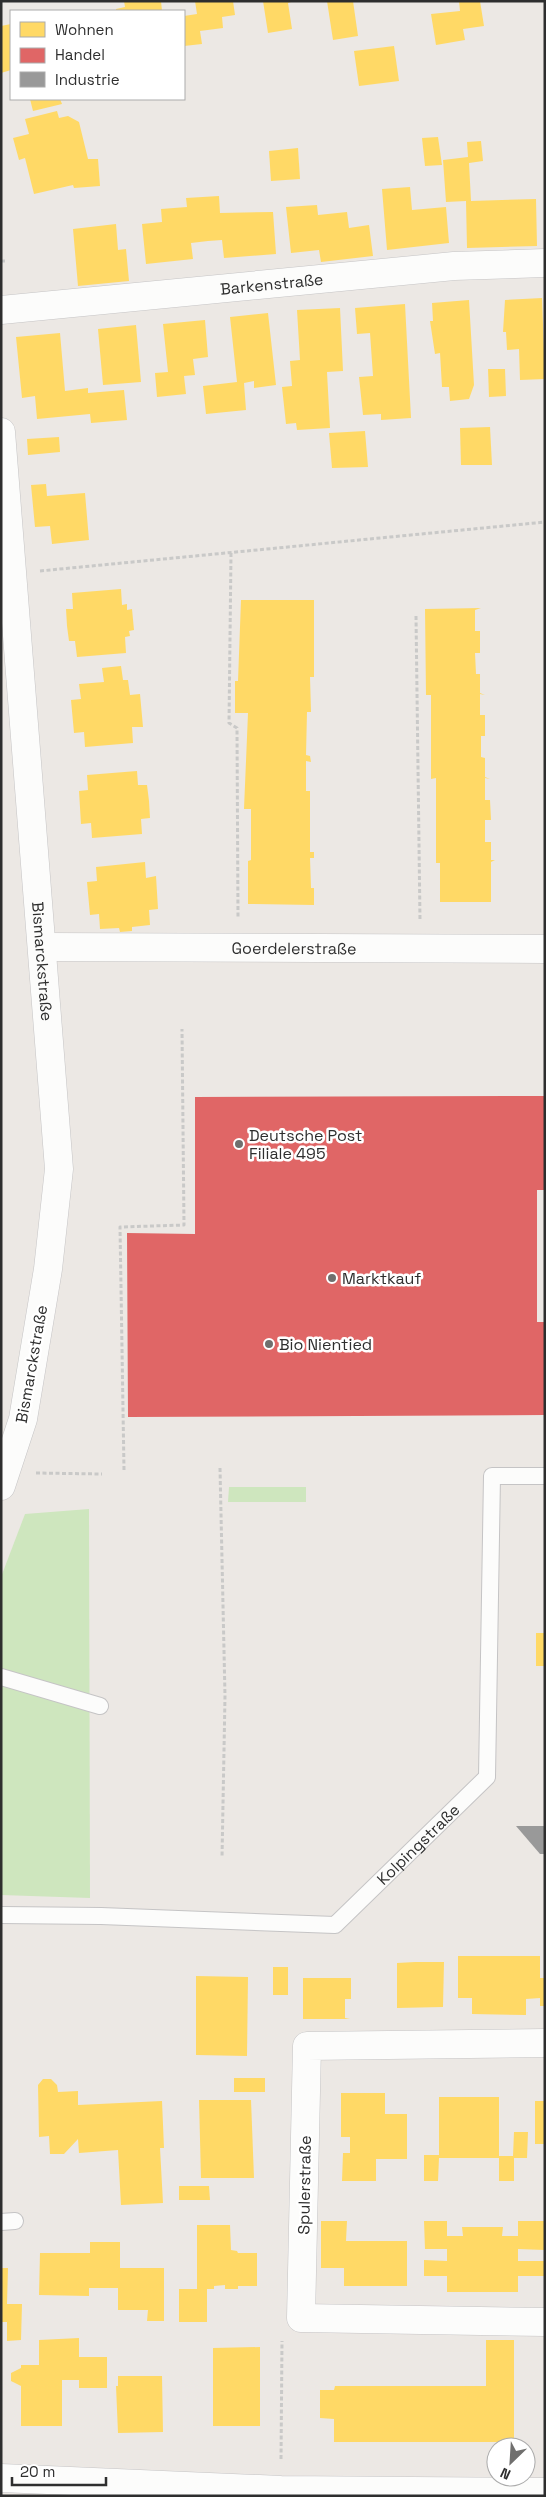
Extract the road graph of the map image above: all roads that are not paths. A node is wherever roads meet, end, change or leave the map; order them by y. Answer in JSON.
{"nodes":[{"id":1,"x":545,"y":263,"type":"edge"},
{"id":2,"x":1,"y":310,"type":"edge"},
{"id":3,"x":1,"y":432,"type":"edge"},
{"id":4,"x":8,"y":574,"type":"edge"},
{"id":5,"x":43,"y":948,"type":"junction"},
{"id":6,"x":545,"y":949,"type":"edge"},
{"id":7,"x":545,"y":1476,"type":"edge"},
{"id":8,"x":1,"y":1486,"type":"edge"},
{"id":9,"x":1,"y":1677,"type":"edge"},
{"id":10,"x":100,"y":1706,"type":"dead end"},
{"id":11,"x":1,"y":1915,"type":"edge"},
{"id":12,"x":545,"y":2043,"type":"edge"},
{"id":13,"x":545,"y":2322,"type":"edge"},
{"id":14,"x":1,"y":2478,"type":"edge"},
{"id":15,"x":195,"y":2492,"type":"edge"},
{"id":16,"x":545,"y":2492,"type":"edge"}],
"edges":[{"from":1,"to":2,"type":"street","name":"Barkenstraße"},
{"from":3,"to":4,"type":"street","name":"Bismarckstraße"},
{"from":4,"to":5,"type":"street","name":"Bismarckstraße"},
{"from":5,"to":6,"type":"street","name":"Goerdelerstraße"},
{"from":5,"to":8,"type":"street","name":"Bismarckstraße"},
{"from":7,"to":11,"type":"lane","name":"Kolpingstraße"},
{"from":9,"to":10,"type":"lane"},
{"from":12,"to":13,"type":"street","name":"Spulerstraße"},
{"from":14,"to":15,"type":"street"},
{"from":15,"to":16,"type":"street"}]}
